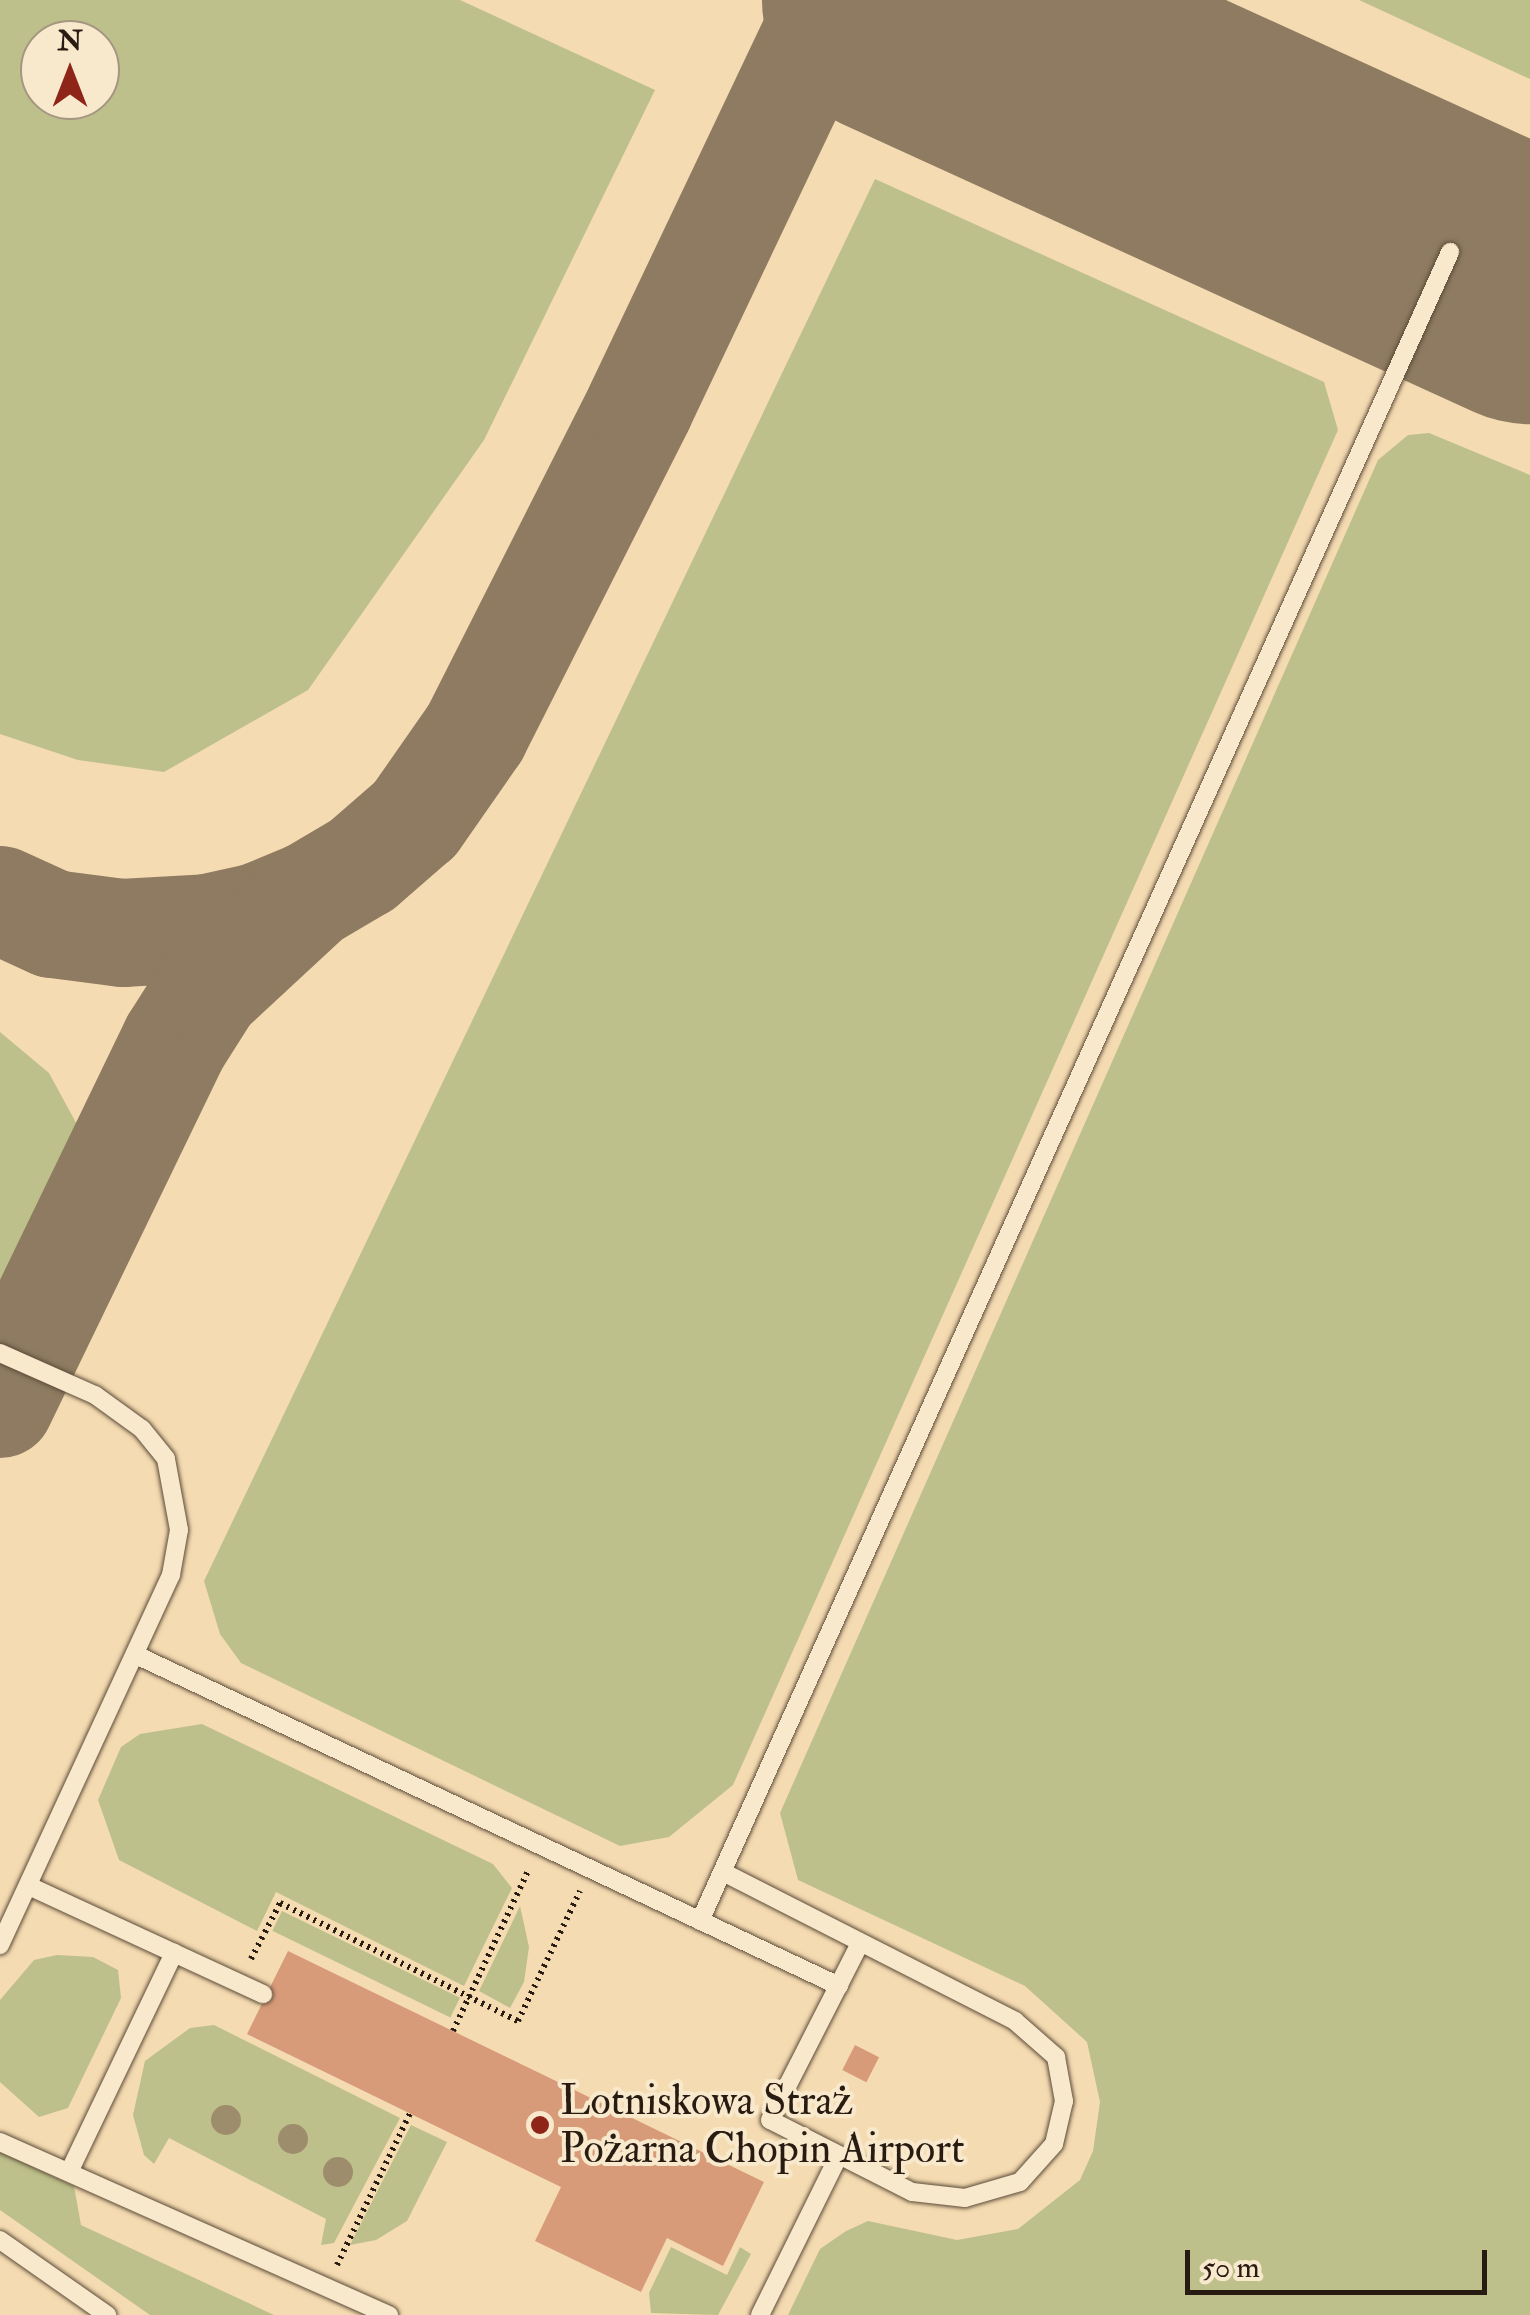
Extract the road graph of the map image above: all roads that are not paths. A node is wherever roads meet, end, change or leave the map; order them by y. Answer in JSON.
{"nodes":[{"id":1,"x":1450,"y":252,"type":"dead end"},
{"id":2,"x":0,"y":1353,"type":"edge"},
{"id":3,"x":136,"y":1655,"type":"junction"},
{"id":4,"x":722,"y":1872,"type":"junction"},
{"id":5,"x":30,"y":1886,"type":"junction"},
{"id":6,"x":700,"y":1921,"type":"junction"},
{"id":7,"x":860,"y":1942,"type":"junction"},
{"id":8,"x":0,"y":1945,"type":"edge"},
{"id":9,"x":174,"y":1953,"type":"junction"},
{"id":10,"x":838,"y":1986,"type":"junction"},
{"id":11,"x":263,"y":1994,"type":"dead end"},
{"id":12,"x":0,"y":2142,"type":"edge"},
{"id":13,"x":838,"y":2155,"type":"junction"},
{"id":14,"x":70,"y":2170,"type":"junction"},
{"id":15,"x":0,"y":2240,"type":"edge"},
{"id":16,"x":107,"y":2315,"type":"edge"},
{"id":17,"x":389,"y":2315,"type":"edge"},
{"id":18,"x":760,"y":2315,"type":"edge"}],
"edges":[{"from":1,"to":4,"type":"lane"},
{"from":2,"to":3,"type":"lane"},
{"from":3,"to":5,"type":"lane"},
{"from":3,"to":6,"type":"lane"},
{"from":4,"to":6,"type":"lane"},
{"from":4,"to":7,"type":"lane"},
{"from":5,"to":8,"type":"lane"},
{"from":5,"to":9,"type":"lane"},
{"from":6,"to":10,"type":"lane"},
{"from":7,"to":10,"type":"lane"},
{"from":7,"to":13,"type":"lane"},
{"from":9,"to":11,"type":"lane"},
{"from":9,"to":14,"type":"lane"},
{"from":10,"to":13,"type":"lane"},
{"from":12,"to":14,"type":"lane"},
{"from":13,"to":18,"type":"lane"},
{"from":14,"to":17,"type":"lane"},
{"from":15,"to":16,"type":"lane"}]}
